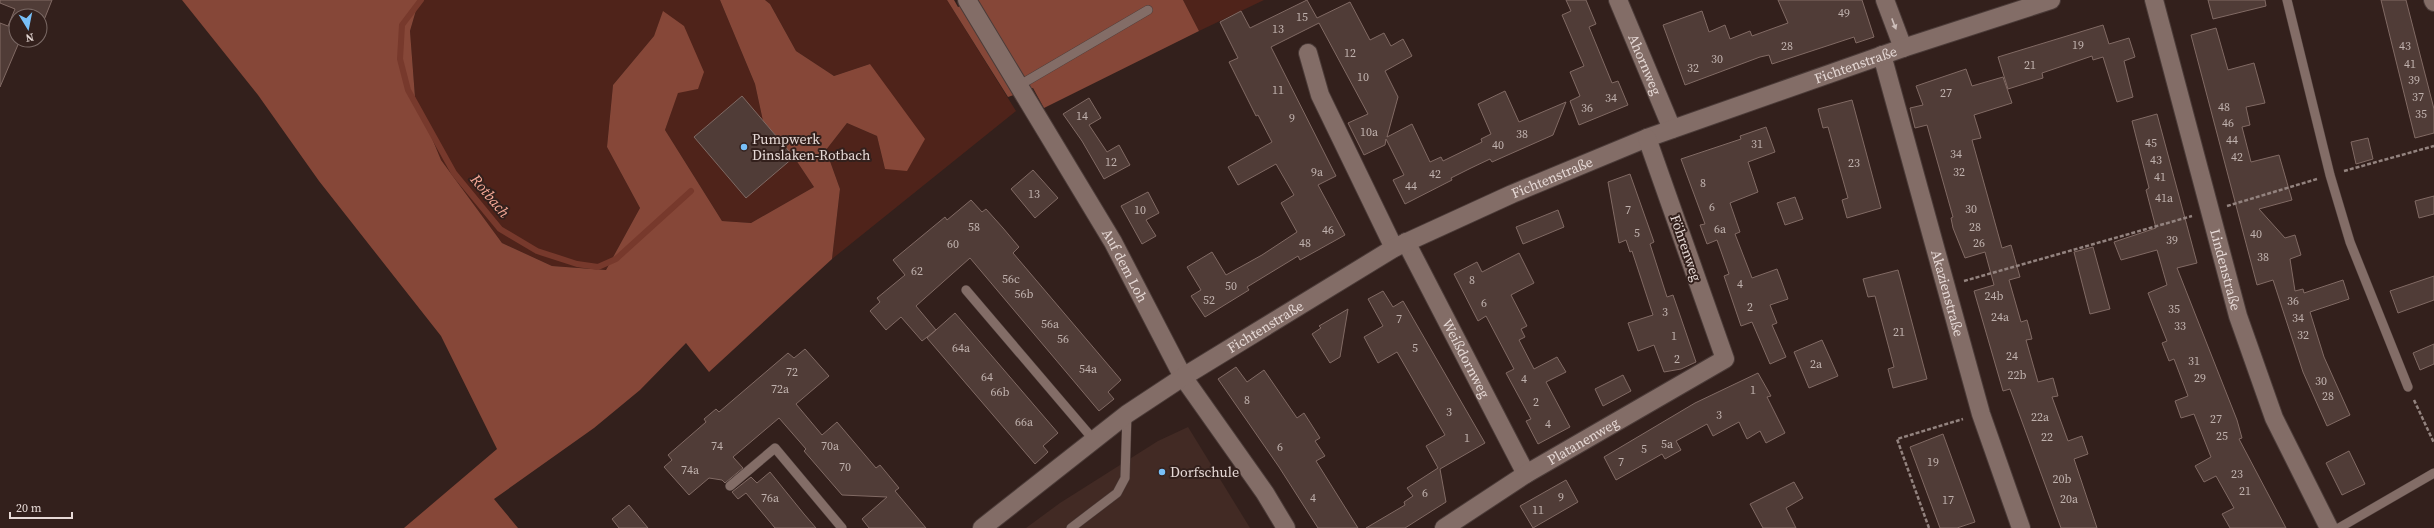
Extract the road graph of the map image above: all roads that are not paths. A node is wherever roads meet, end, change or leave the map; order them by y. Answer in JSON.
{"nodes":[{"id":1,"x":967,"y":0,"type":"edge"},
{"id":2,"x":1618,"y":0,"type":"edge"},
{"id":3,"x":1885,"y":0,"type":"edge"},
{"id":4,"x":2051,"y":0,"type":"edge"},
{"id":5,"x":2154,"y":0,"type":"edge"},
{"id":6,"x":2287,"y":0,"type":"edge"},
{"id":7,"x":1148,"y":10,"type":"dead end"},
{"id":8,"x":1904,"y":48,"type":"junction"},
{"id":9,"x":1308,"y":53,"type":"dead end"},
{"id":10,"x":1882,"y":56,"type":"junction"},
{"id":11,"x":1018,"y":86,"type":"junction"},
{"id":12,"x":1672,"y":129,"type":"junction"},
{"id":13,"x":1647,"y":138,"type":"junction"},
{"id":14,"x":1400,"y":245,"type":"junction"},
{"id":15,"x":966,"y":290,"type":"dead end"},
{"id":16,"x":1725,"y":359,"type":"joint"},
{"id":17,"x":1183,"y":377,"type":"junction"},
{"id":18,"x":2408,"y":387,"type":"road end"},
{"id":19,"x":1127,"y":414,"type":"junction"},
{"id":20,"x":1093,"y":439,"type":"junction"},
{"id":21,"x":2434,"y":473,"type":"edge"},
{"id":22,"x":1526,"y":474,"type":"junction"},
{"id":23,"x":730,"y":486,"type":"dead end"},
{"id":24,"x":842,"y":528,"type":"edge"},
{"id":25,"x":982,"y":528,"type":"edge"},
{"id":26,"x":1071,"y":528,"type":"edge"},
{"id":27,"x":1286,"y":528,"type":"edge"},
{"id":28,"x":1444,"y":528,"type":"edge"},
{"id":29,"x":2021,"y":528,"type":"edge"},
{"id":30,"x":2329,"y":528,"type":"edge"},
{"id":31,"x":2339,"y":528,"type":"edge"}],
"edges":[{"from":1,"to":11,"type":"street","name":"Auf dem Loh"},
{"from":2,"to":12,"type":"street","name":"Ahornweg"},
{"from":3,"to":8,"type":"street","one_way":true},
{"from":4,"to":8,"type":"street","name":"Fichtenstraße"},
{"from":5,"to":30,"type":"street","name":"Lindenstraße"},
{"from":6,"to":18,"type":"lane"},
{"from":7,"to":11,"type":"lane"},
{"from":8,"to":10,"type":"street","name":"Fichtenstraße"},
{"from":9,"to":14,"type":"street","name":"Weißdornweg"},
{"from":10,"to":12,"type":"street","name":"Fichtenstraße"},
{"from":10,"to":29,"type":"street","name":"Akazienstraße"},
{"from":11,"to":17,"type":"street","name":"Auf dem Loh"},
{"from":12,"to":13,"type":"street","name":"Fichtenstraße"},
{"from":13,"to":14,"type":"street","name":"Fichtenstraße"},
{"from":13,"to":16,"type":"street","name":"Föhrenweg"},
{"from":14,"to":17,"type":"street","name":"Fichtenstraße"},
{"from":14,"to":22,"type":"street","name":"Weißdornweg"},
{"from":15,"to":20,"type":"lane"},
{"from":16,"to":22,"type":"street","name":"Platanenweg"},
{"from":17,"to":19,"type":"street","name":"Fichtenstraße"},
{"from":17,"to":27,"type":"street","name":"Auf dem Loh"},
{"from":19,"to":20,"type":"street","name":"Fichtenstraße"},
{"from":19,"to":26,"type":"lane"},
{"from":20,"to":25,"type":"street","name":"Fichtenstraße"},
{"from":21,"to":31,"type":"lane"},
{"from":22,"to":28,"type":"street","name":"Platanenweg"},
{"from":23,"to":24,"type":"lane"}]}
